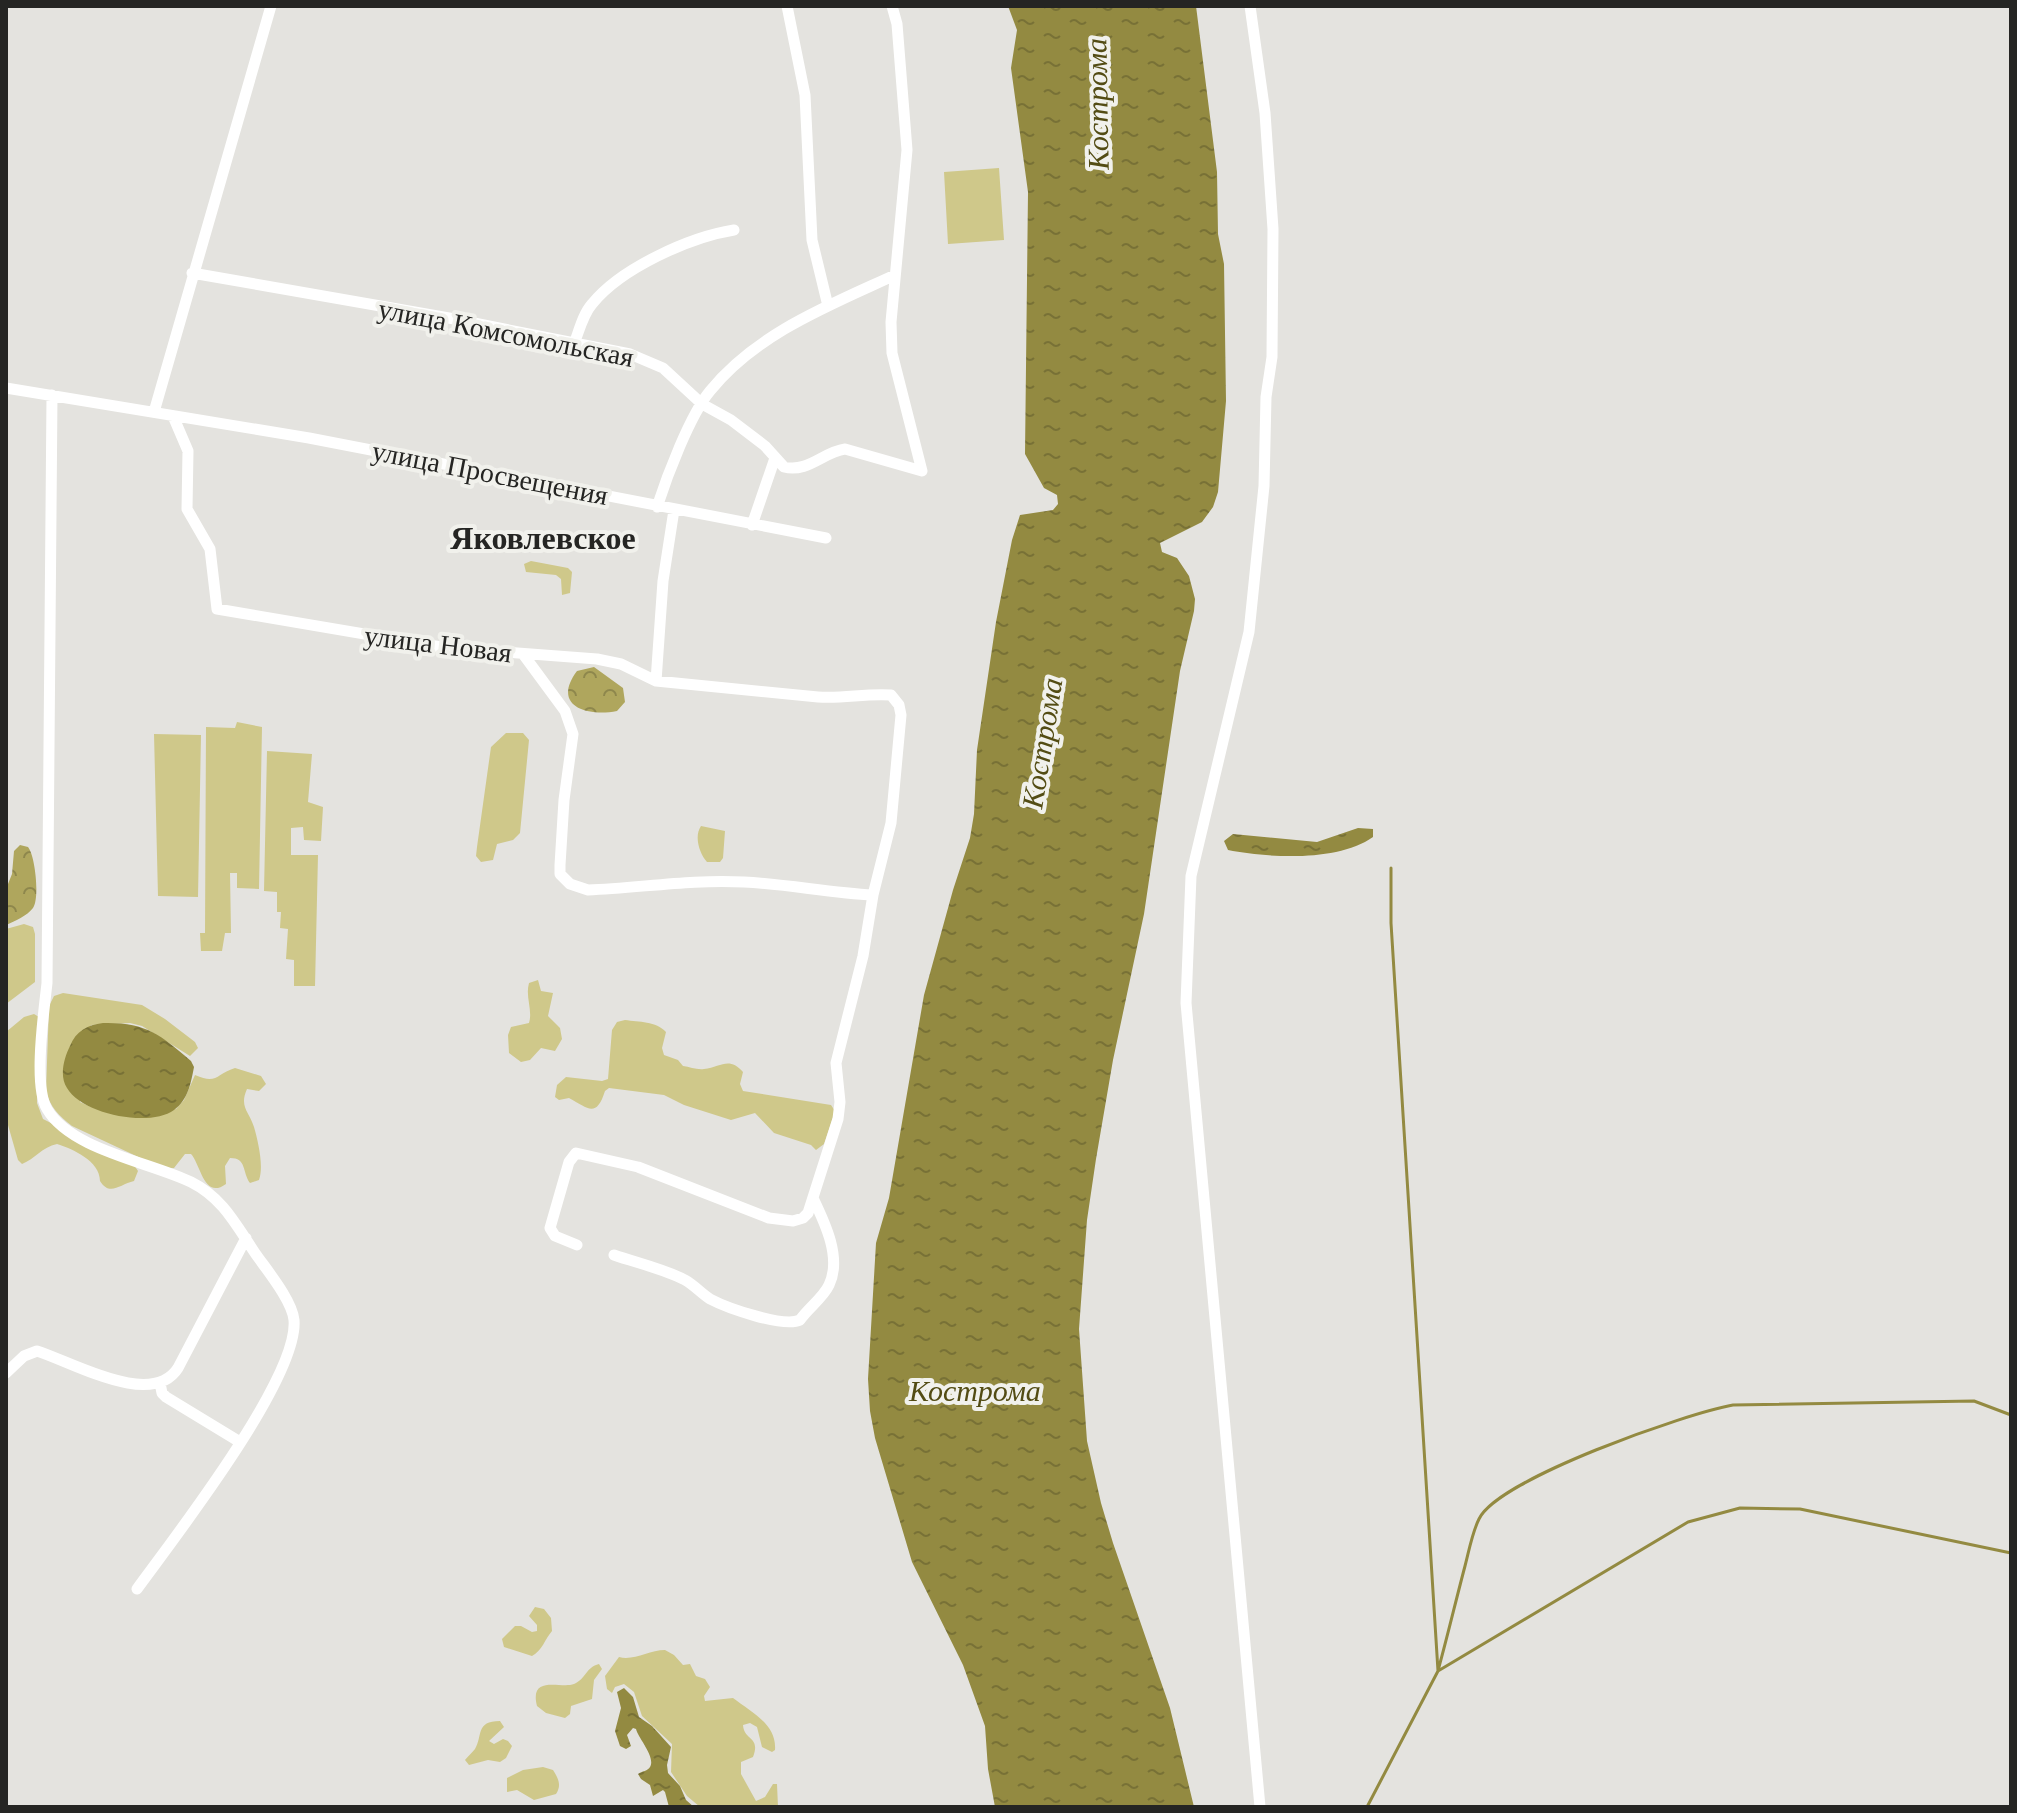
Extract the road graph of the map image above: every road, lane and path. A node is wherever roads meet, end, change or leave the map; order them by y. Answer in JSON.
{"nodes":[{"id":1,"x":271,"y":6,"type":"edge"},
{"id":2,"x":787,"y":6,"type":"edge"},
{"id":3,"x":892,"y":6,"type":"edge"},
{"id":4,"x":1250,"y":6,"type":"edge"},
{"id":5,"x":734,"y":230,"type":"dead end"},
{"id":6,"x":192,"y":273,"type":"junction"},
{"id":7,"x":895,"y":275,"type":"junction"},
{"id":8,"x":828,"y":306,"type":"junction"},
{"id":9,"x":574,"y":344,"type":"junction"},
{"id":10,"x":6,"y":388,"type":"edge"},
{"id":11,"x":52,"y":395,"type":"junction"},
{"id":12,"x":702,"y":404,"type":"junction"},
{"id":13,"x":154,"y":412,"type":"junction"},
{"id":14,"x":173,"y":416,"type":"junction"},
{"id":15,"x":775,"y":458,"type":"junction"},
{"id":16,"x":657,"y":507,"type":"junction"},
{"id":17,"x":674,"y":510,"type":"junction"},
{"id":18,"x":752,"y":525,"type":"junction"},
{"id":19,"x":826,"y":538,"type":"dead end"},
{"id":20,"x":523,"y":654,"type":"junction"},
{"id":21,"x":656,"y":681,"type":"junction"},
{"id":22,"x":873,"y":895,"type":"junction"},
{"id":23,"x":813,"y":1198,"type":"junction"},
{"id":24,"x":246,"y":1238,"type":"junction"},
{"id":25,"x":577,"y":1245,"type":"dead end"},
{"id":26,"x":614,"y":1255,"type":"dead end"},
{"id":27,"x":6,"y":1373,"type":"edge"},
{"id":28,"x":160,"y":1383,"type":"junction"},
{"id":29,"x":240,"y":1442,"type":"junction"},
{"id":30,"x":137,"y":1589,"type":"dead end"},
{"id":31,"x":1260,"y":1807,"type":"edge"}],
"edges":[{"from":1,"to":6,"type":"street"},
{"from":2,"to":8,"type":"street"},
{"from":3,"to":7,"type":"street"},
{"from":4,"to":31,"type":"street"},
{"from":5,"to":9,"type":"street"},
{"from":6,"to":9,"type":"street","name":"улица Комсомольская"},
{"from":6,"to":13,"type":"street"},
{"from":7,"to":8,"type":"street"},
{"from":7,"to":15,"type":"street"},
{"from":8,"to":12,"type":"street"},
{"from":9,"to":12,"type":"street","name":"улица Комсомольская"},
{"from":10,"to":11,"type":"street","name":"улица Просвещения"},
{"from":11,"to":13,"type":"street","name":"улица Просвещения"},
{"from":11,"to":24,"type":"street"},
{"from":12,"to":15,"type":"street","name":"улица Комсомольская"},
{"from":12,"to":16,"type":"street"},
{"from":13,"to":14,"type":"street","name":"улица Просвещения"},
{"from":14,"to":16,"type":"street","name":"улица Просвещения"},
{"from":14,"to":20,"type":"street","name":"улица Новая"},
{"from":15,"to":18,"type":"street"},
{"from":16,"to":17,"type":"street","name":"улица Просвещения"},
{"from":17,"to":18,"type":"street","name":"улица Просвещения"},
{"from":17,"to":21,"type":"street"},
{"from":18,"to":19,"type":"street","name":"улица Просвещения"},
{"from":20,"to":21,"type":"street","name":"улица Новая"},
{"from":20,"to":22,"type":"street"},
{"from":21,"to":22,"type":"street","name":"улица Новая"},
{"from":22,"to":23,"type":"street"},
{"from":23,"to":25,"type":"street"},
{"from":23,"to":26,"type":"street"},
{"from":24,"to":28,"type":"street"},
{"from":24,"to":29,"type":"street"},
{"from":27,"to":28,"type":"street"},
{"from":28,"to":29,"type":"street"},
{"from":29,"to":30,"type":"street"}]}
